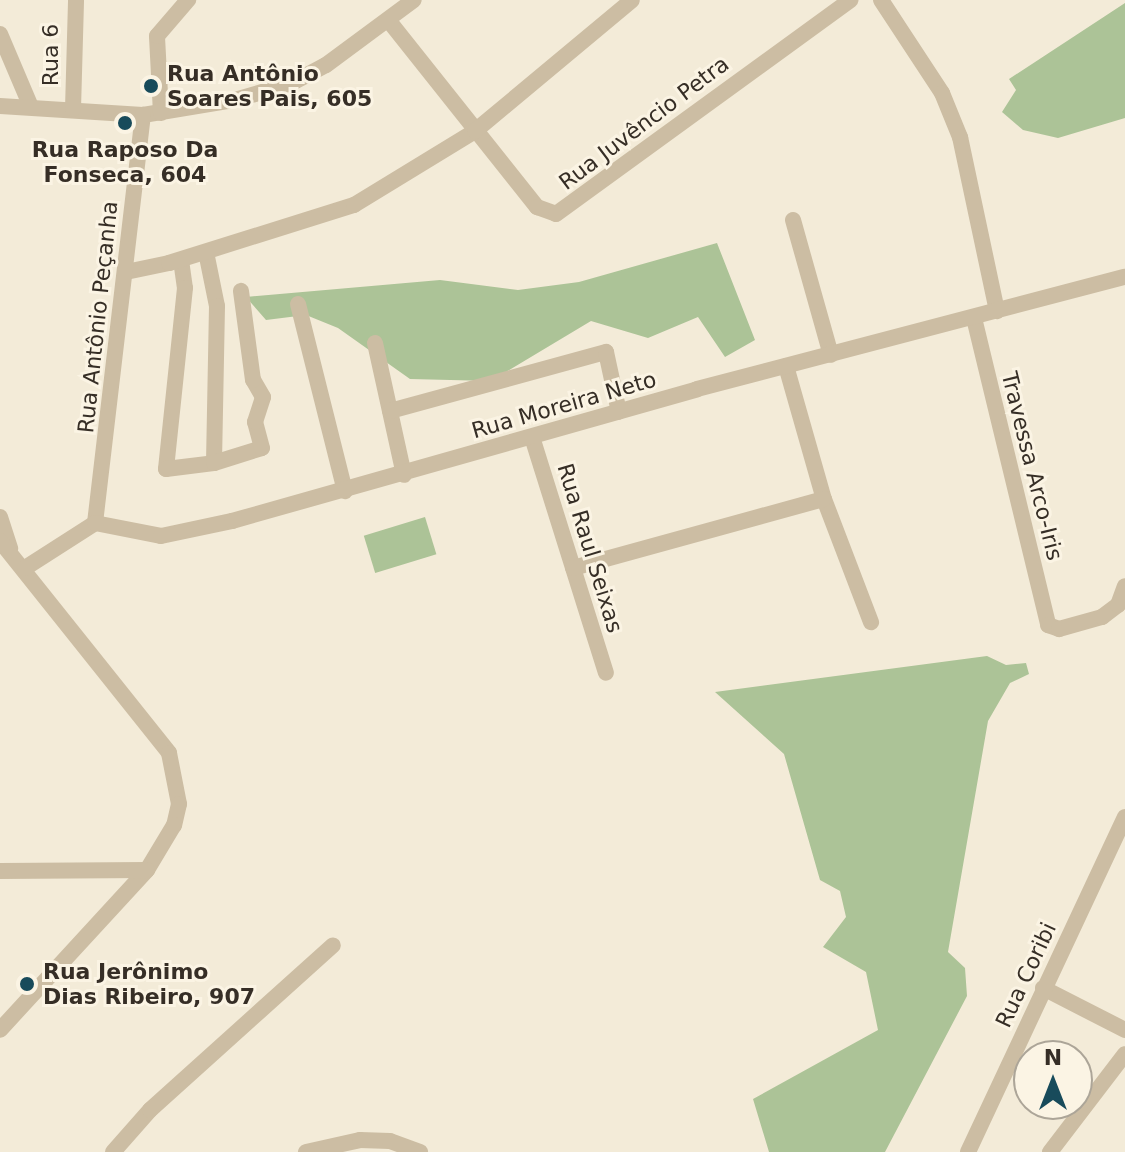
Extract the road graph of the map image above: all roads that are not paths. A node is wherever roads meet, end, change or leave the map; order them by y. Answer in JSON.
{"nodes":[{"id":1,"x":76,"y":0,"type":"edge"},
{"id":2,"x":188,"y":0,"type":"edge"},
{"id":3,"x":414,"y":0,"type":"edge"},
{"id":4,"x":632,"y":0,"type":"edge"},
{"id":5,"x":851,"y":0,"type":"edge"},
{"id":6,"x":881,"y":0,"type":"edge"},
{"id":7,"x":389,"y":21,"type":"junction"},
{"id":8,"x":0,"y":34,"type":"edge"},
{"id":9,"x":0,"y":106,"type":"edge"},
{"id":10,"x":31,"y":107,"type":"junction"},
{"id":11,"x":73,"y":109,"type":"junction"},
{"id":12,"x":161,"y":113,"type":"junction"},
{"id":13,"x":143,"y":115,"type":"junction"},
{"id":14,"x":475,"y":131,"type":"junction"},
{"id":15,"x":793,"y":220,"type":"dead end"},
{"id":16,"x":206,"y":252,"type":"junction"},
{"id":17,"x":181,"y":260,"type":"junction"},
{"id":18,"x":126,"y":272,"type":"junction"},
{"id":19,"x":1125,"y":277,"type":"edge"},
{"id":20,"x":241,"y":291,"type":"dead end"},
{"id":21,"x":298,"y":304,"type":"dead end"},
{"id":22,"x":997,"y":311,"type":"junction"},
{"id":23,"x":974,"y":318,"type":"junction"},
{"id":24,"x":375,"y":343,"type":"dead end"},
{"id":25,"x":831,"y":355,"type":"junction"},
{"id":26,"x":786,"y":366,"type":"junction"},
{"id":27,"x":390,"y":411,"type":"junction"},
{"id":28,"x":619,"y":412,"type":"junction"},
{"id":29,"x":532,"y":437,"type":"junction"},
{"id":30,"x":214,"y":463,"type":"junction"},
{"id":31,"x":404,"y":475,"type":"junction"},
{"id":32,"x":345,"y":491,"type":"junction"},
{"id":33,"x":824,"y":499,"type":"junction"},
{"id":34,"x":0,"y":517,"type":"edge"},
{"id":35,"x":95,"y":523,"type":"junction"},
{"id":36,"x":5,"y":544,"type":"edge"},
{"id":37,"x":25,"y":568,"type":"junction"},
{"id":38,"x":573,"y":568,"type":"junction"},
{"id":39,"x":1125,"y":586,"type":"edge"},
{"id":40,"x":871,"y":622,"type":"dead end"},
{"id":41,"x":606,"y":673,"type":"dead end"},
{"id":42,"x":1125,"y":817,"type":"edge"},
{"id":43,"x":147,"y":870,"type":"junction"},
{"id":44,"x":0,"y":871,"type":"edge"},
{"id":45,"x":333,"y":945,"type":"dead end"},
{"id":46,"x":1043,"y":988,"type":"junction"},
{"id":47,"x":21,"y":1005,"type":"junction"},
{"id":48,"x":0,"y":1010,"type":"edge"},
{"id":49,"x":0,"y":1030,"type":"edge"},
{"id":50,"x":1125,"y":1030,"type":"edge"},
{"id":51,"x":1125,"y":1054,"type":"edge"},
{"id":52,"x":113,"y":1152,"type":"edge"},
{"id":53,"x":306,"y":1152,"type":"edge"},
{"id":54,"x":420,"y":1152,"type":"edge"},
{"id":55,"x":968,"y":1152,"type":"edge"},
{"id":56,"x":1050,"y":1152,"type":"edge"}],
"edges":[{"from":1,"to":11,"type":"street","name":"Rua 6"},
{"from":2,"to":12,"type":"street"},
{"from":3,"to":7,"type":"street"},
{"from":4,"to":14,"type":"street"},
{"from":5,"to":14,"type":"street","name":"Rua Juvêncio Petra"},
{"from":6,"to":22,"type":"street"},
{"from":7,"to":12,"type":"street"},
{"from":7,"to":14,"type":"street","name":"Rua Juvêncio Petra"},
{"from":8,"to":10,"type":"street"},
{"from":9,"to":10,"type":"street"},
{"from":10,"to":11,"type":"street"},
{"from":11,"to":13,"type":"street"},
{"from":12,"to":13,"type":"street"},
{"from":13,"to":18,"type":"street","name":"Rua Antônio Peçanha"},
{"from":14,"to":16,"type":"street"},
{"from":15,"to":25,"type":"street"},
{"from":16,"to":17,"type":"street"},
{"from":16,"to":30,"type":"street"},
{"from":17,"to":18,"type":"street"},
{"from":17,"to":30,"type":"street"},
{"from":18,"to":35,"type":"street","name":"Rua Antônio Peçanha"},
{"from":19,"to":22,"type":"street","name":"Rua Moreira Neto"},
{"from":20,"to":30,"type":"street"},
{"from":21,"to":32,"type":"street"},
{"from":22,"to":23,"type":"street","name":"Rua Moreira Neto"},
{"from":23,"to":25,"type":"street","name":"Rua Moreira Neto"},
{"from":23,"to":39,"type":"street","name":"Travessa Arco-Iris"},
{"from":24,"to":27,"type":"street"},
{"from":25,"to":26,"type":"street","name":"Rua Moreira Neto"},
{"from":26,"to":28,"type":"street","name":"Rua Moreira Neto"},
{"from":26,"to":33,"type":"street"},
{"from":27,"to":28,"type":"street"},
{"from":27,"to":31,"type":"street"},
{"from":28,"to":29,"type":"street","name":"Rua Moreira Neto"},
{"from":29,"to":31,"type":"street","name":"Rua Moreira Neto"},
{"from":29,"to":38,"type":"street","name":"Rua Raul Seixas"},
{"from":31,"to":32,"type":"street","name":"Rua Moreira Neto"},
{"from":32,"to":35,"type":"street","name":"Rua Moreira Neto"},
{"from":33,"to":38,"type":"street"},
{"from":33,"to":40,"type":"street"},
{"from":34,"to":36,"type":"street"},
{"from":35,"to":37,"type":"street"},
{"from":36,"to":37,"type":"street"},
{"from":37,"to":43,"type":"street"},
{"from":38,"to":41,"type":"street","name":"Rua Raul Seixas"},
{"from":42,"to":46,"type":"street","name":"Rua Coribi"},
{"from":43,"to":44,"type":"street"},
{"from":43,"to":47,"type":"street"},
{"from":45,"to":52,"type":"street"},
{"from":46,"to":50,"type":"street"},
{"from":46,"to":55,"type":"street","name":"Rua Coribi"},
{"from":47,"to":48,"type":"street"},
{"from":47,"to":49,"type":"street"},
{"from":51,"to":56,"type":"street"},
{"from":53,"to":54,"type":"street"}]}
